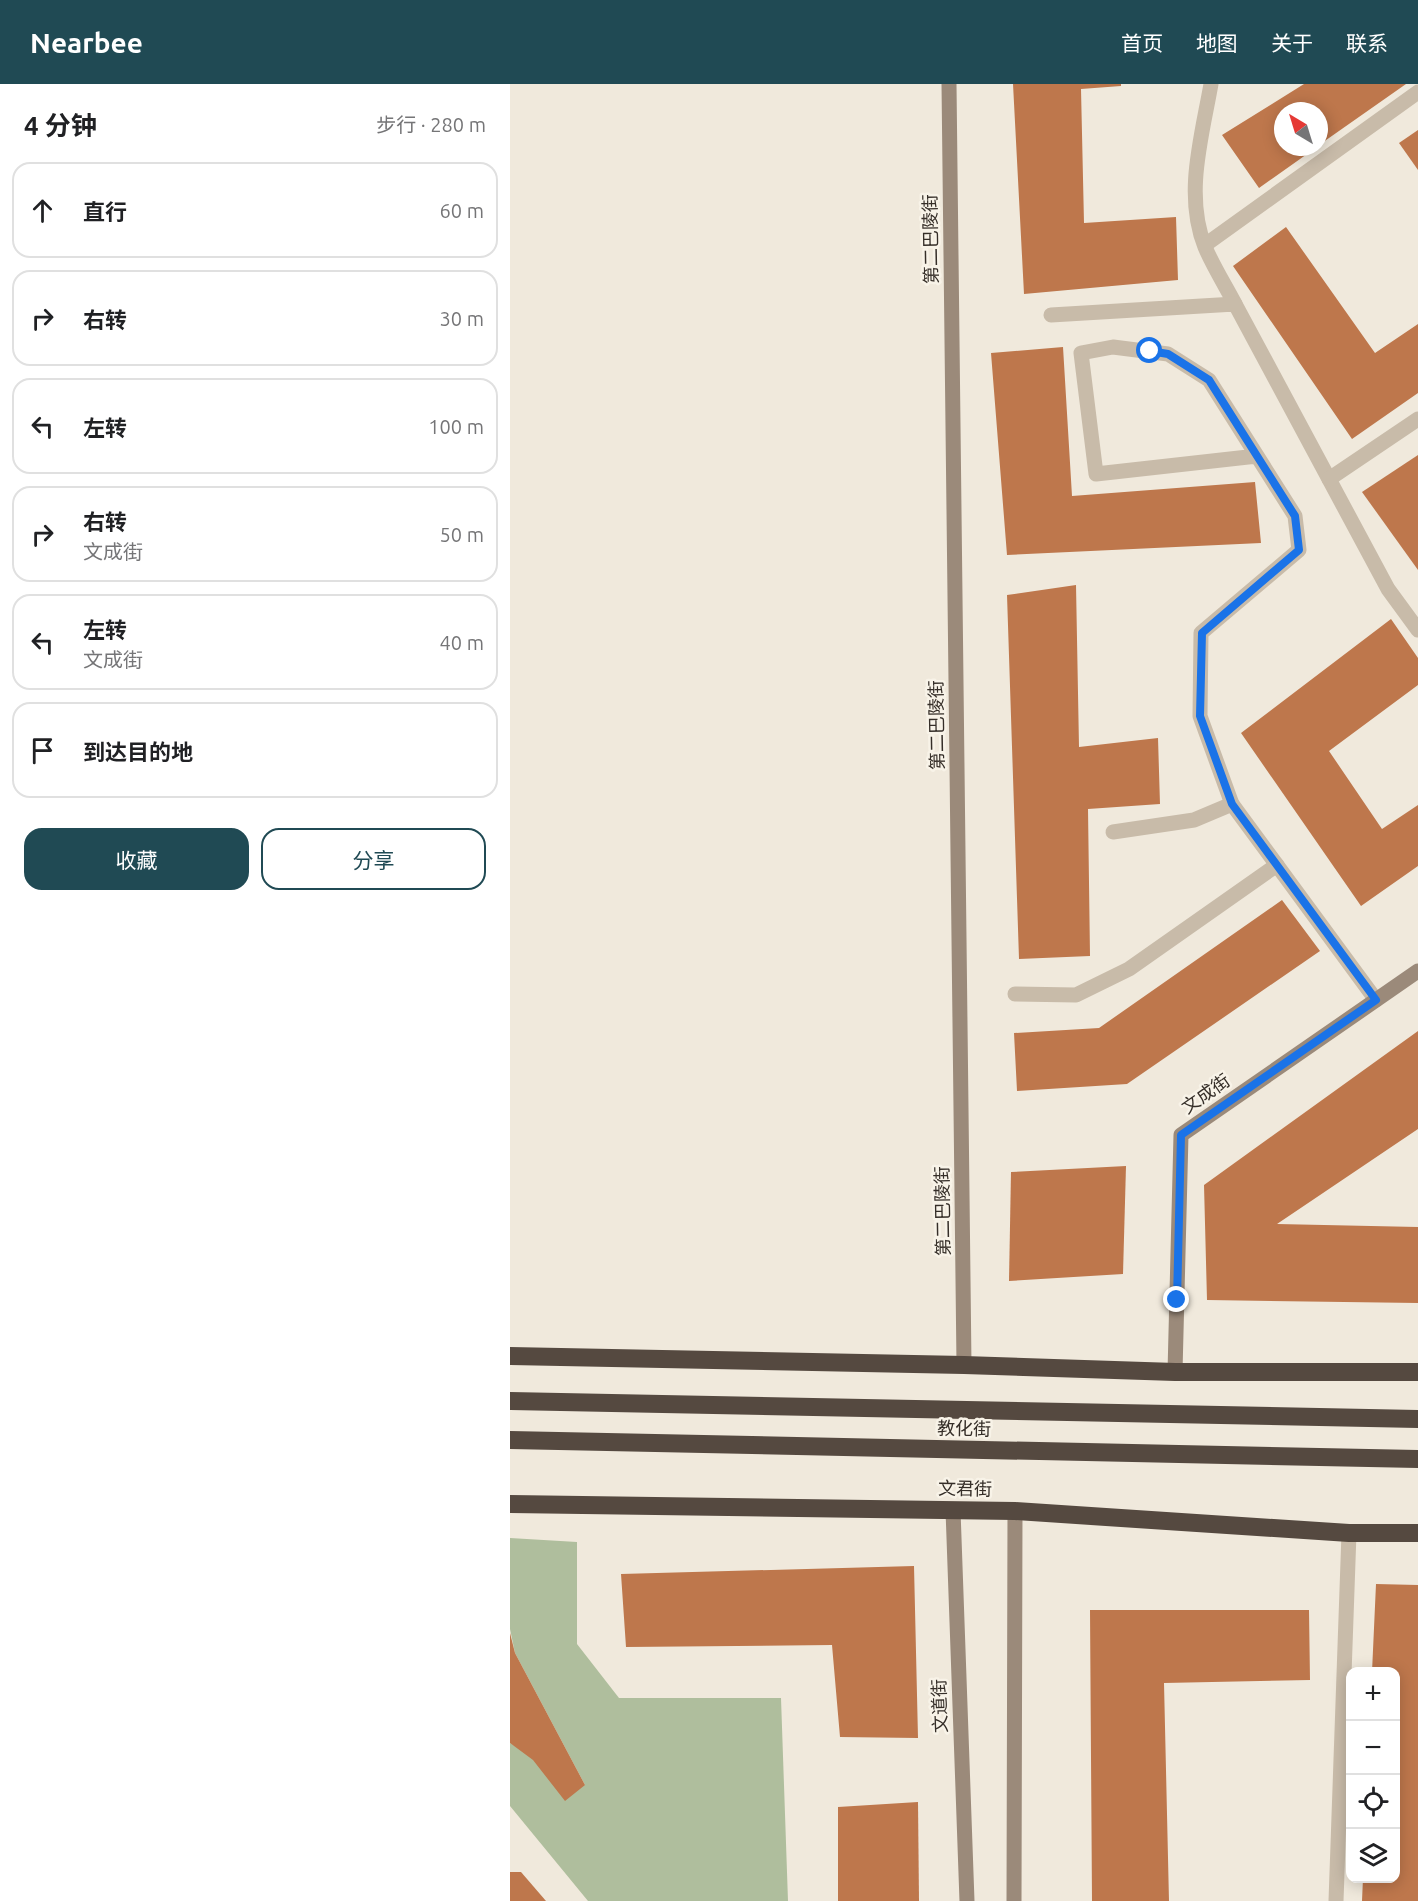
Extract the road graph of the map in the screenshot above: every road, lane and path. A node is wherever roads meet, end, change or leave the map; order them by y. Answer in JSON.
{"nodes":[{"id":1,"x":949,"y":84,"type":"edge"},
{"id":2,"x":1211,"y":84,"type":"edge"},
{"id":3,"x":1418,"y":92,"type":"edge"},
{"id":4,"x":1204,"y":245,"type":"junction"},
{"id":5,"x":1235,"y":304,"type":"junction"},
{"id":6,"x":1051,"y":315,"type":"dead end"},
{"id":7,"x":1418,"y":419,"type":"edge"},
{"id":8,"x":1257,"y":456,"type":"junction"},
{"id":9,"x":1329,"y":478,"type":"junction"},
{"id":10,"x":1418,"y":630,"type":"edge"},
{"id":11,"x":1232,"y":804,"type":"junction"},
{"id":12,"x":1113,"y":832,"type":"dead end"},
{"id":13,"x":1277,"y":865,"type":"junction"},
{"id":14,"x":1418,"y":971,"type":"edge"},
{"id":15,"x":1015,"y":994,"type":"dead end"},
{"id":16,"x":1376,"y":1000,"type":"junction"},
{"id":17,"x":510,"y":1356,"type":"edge"},
{"id":18,"x":964,"y":1365,"type":"junction"},
{"id":19,"x":1175,"y":1372,"type":"junction"},
{"id":20,"x":1418,"y":1372,"type":"edge"},
{"id":21,"x":510,"y":1401,"type":"edge"},
{"id":22,"x":1418,"y":1419,"type":"edge"},
{"id":23,"x":510,"y":1440,"type":"edge"},
{"id":24,"x":1418,"y":1459,"type":"edge"},
{"id":25,"x":510,"y":1504,"type":"edge"},
{"id":26,"x":953,"y":1510,"type":"junction"},
{"id":27,"x":1015,"y":1511,"type":"junction"},
{"id":28,"x":1349,"y":1533,"type":"junction"},
{"id":29,"x":1418,"y":1533,"type":"edge"},
{"id":30,"x":967,"y":1901,"type":"edge"},
{"id":31,"x":1014,"y":1901,"type":"edge"},
{"id":32,"x":1336,"y":1901,"type":"edge"}],
"edges":[{"from":1,"to":18,"type":"street","name":"第二巴陵街"},
{"from":2,"to":4,"type":"lane"},
{"from":3,"to":4,"type":"lane"},
{"from":4,"to":5,"type":"lane"},
{"from":5,"to":6,"type":"lane"},
{"from":5,"to":9,"type":"lane"},
{"from":7,"to":9,"type":"lane"},
{"from":8,"to":8,"type":"lane"},
{"from":8,"to":11,"type":"lane"},
{"from":9,"to":10,"type":"lane"},
{"from":11,"to":12,"type":"lane"},
{"from":11,"to":13,"type":"lane"},
{"from":13,"to":15,"type":"lane"},
{"from":13,"to":16,"type":"lane"},
{"from":14,"to":16,"type":"street","name":"文成街"},
{"from":16,"to":19,"type":"street","name":"文成街"},
{"from":17,"to":18,"type":"highway"},
{"from":18,"to":19,"type":"highway"},
{"from":19,"to":20,"type":"highway"},
{"from":21,"to":22,"type":"highway","name":"教化街"},
{"from":23,"to":24,"type":"highway","name":"教化街"},
{"from":25,"to":26,"type":"highway","name":"文君街"},
{"from":26,"to":27,"type":"highway","name":"文君街"},
{"from":26,"to":30,"type":"street","name":"文道街"},
{"from":27,"to":28,"type":"highway","name":"文君街"},
{"from":27,"to":31,"type":"street"},
{"from":28,"to":29,"type":"highway","name":"文君街"},
{"from":28,"to":32,"type":"lane"}]}
